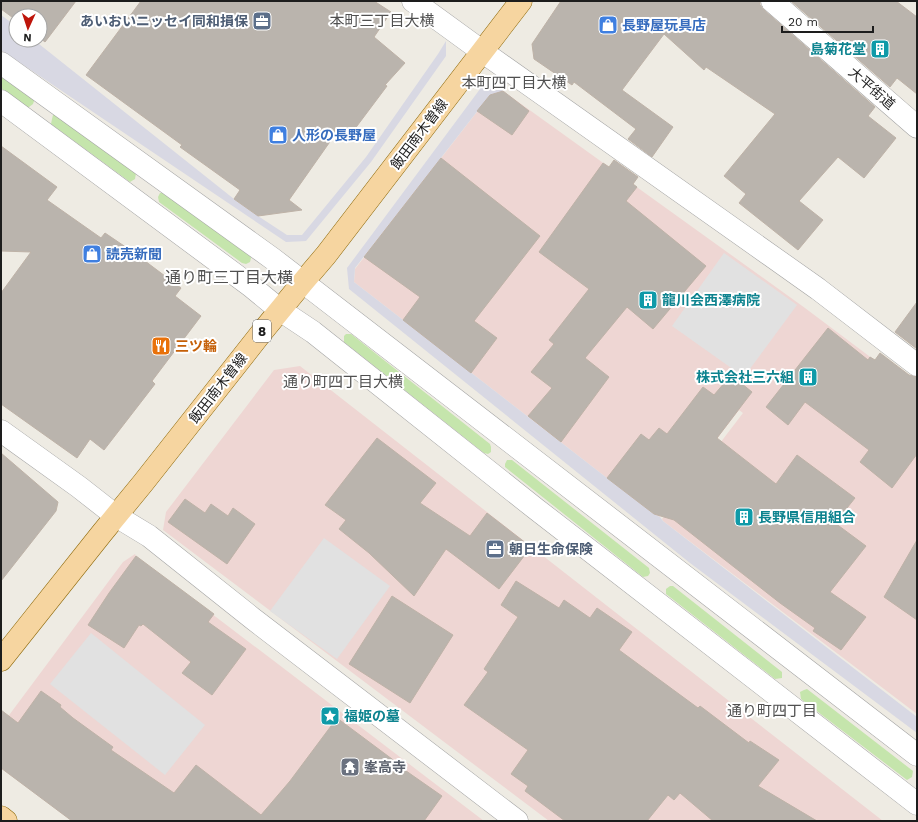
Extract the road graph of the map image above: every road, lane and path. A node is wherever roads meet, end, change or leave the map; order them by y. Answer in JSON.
{"nodes":[{"id":1,"x":413,"y":1,"type":"edge"},
{"id":2,"x":521,"y":1,"type":"edge"},
{"id":3,"x":772,"y":1,"type":"edge"},
{"id":4,"x":483,"y":52,"type":"junction"},
{"id":5,"x":1,"y":63,"type":"edge"},
{"id":6,"x":1,"y":101,"type":"edge"},
{"id":7,"x":917,"y":127,"type":"edge"},
{"id":8,"x":303,"y":282,"type":"junction"},
{"id":9,"x":280,"y":310,"type":"junction"},
{"id":10,"x":917,"y":365,"type":"edge"},
{"id":11,"x":1,"y":431,"type":"edge"},
{"id":12,"x":116,"y":516,"type":"junction"},
{"id":13,"x":1,"y":660,"type":"edge"},
{"id":14,"x":917,"y":755,"type":"edge"},
{"id":15,"x":917,"y":804,"type":"edge"},
{"id":16,"x":1,"y":817,"type":"edge"},
{"id":17,"x":6,"y":821,"type":"edge"},
{"id":18,"x":517,"y":821,"type":"edge"}],
"edges":[{"from":1,"to":4,"type":"street"},
{"from":2,"to":4,"type":"main road","name":"飯田南木曽線","number":"8"},
{"from":3,"to":7,"type":"street","name":"大平街道"},
{"from":4,"to":8,"type":"main road","name":"飯田南木曽線","number":"8"},
{"from":4,"to":10,"type":"street"},
{"from":5,"to":8,"type":"street"},
{"from":6,"to":9,"type":"street"},
{"from":8,"to":9,"type":"main road","name":"飯田南木曽線","number":"8"},
{"from":8,"to":14,"type":"street"},
{"from":9,"to":12,"type":"main road","name":"飯田南木曽線","number":"8"},
{"from":9,"to":15,"type":"street"},
{"from":11,"to":12,"type":"street"},
{"from":12,"to":13,"type":"main road","name":"飯田南木曽線","number":"8"},
{"from":12,"to":18,"type":"street"},
{"from":16,"to":17,"type":"main road"}]}
